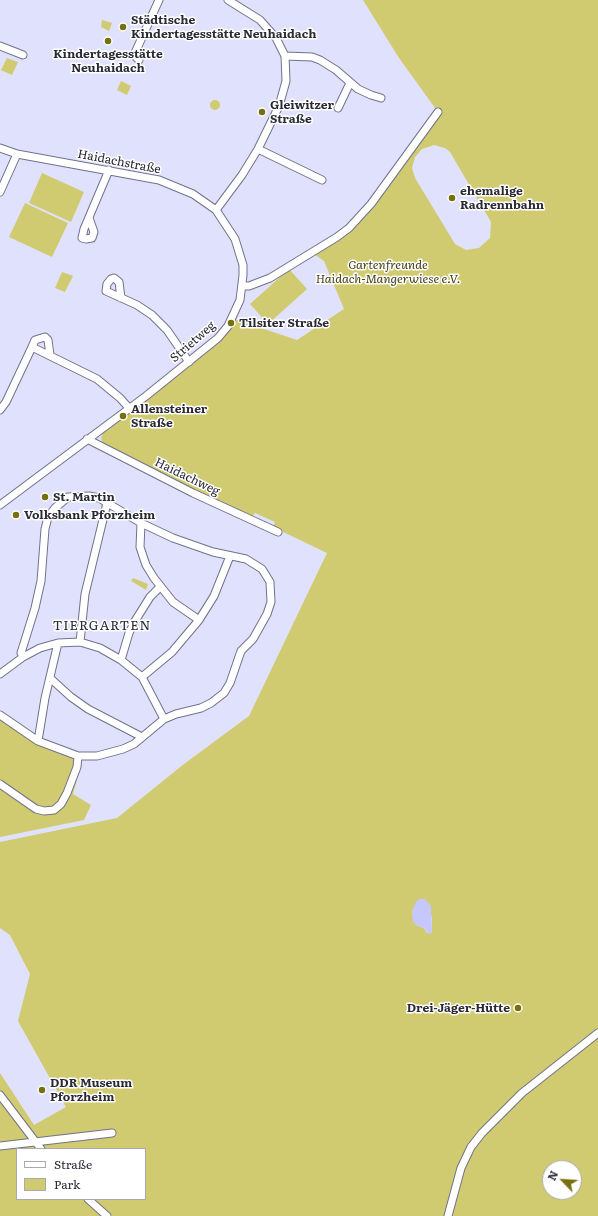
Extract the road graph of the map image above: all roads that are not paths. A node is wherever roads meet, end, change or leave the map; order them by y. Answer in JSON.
{"nodes":[{"id":1,"x":159,"y":0,"type":"edge"},
{"id":2,"x":228,"y":0,"type":"edge"},
{"id":3,"x":0,"y":46,"type":"edge"},
{"id":4,"x":23,"y":54,"type":"dead end"},
{"id":5,"x":285,"y":56,"type":"junction"},
{"id":6,"x":139,"y":60,"type":"dead end"},
{"id":7,"x":350,"y":83,"type":"junction"},
{"id":8,"x":381,"y":98,"type":"dead end"},
{"id":9,"x":338,"y":108,"type":"dead end"},
{"id":10,"x":438,"y":112,"type":"dead end"},
{"id":11,"x":0,"y":148,"type":"edge"},
{"id":12,"x":258,"y":149,"type":"junction"},
{"id":13,"x":17,"y":154,"type":"junction"},
{"id":14,"x":109,"y":170,"type":"junction"},
{"id":15,"x":322,"y":180,"type":"dead end"},
{"id":16,"x":0,"y":192,"type":"edge"},
{"id":17,"x":216,"y":210,"type":"junction"},
{"id":18,"x":89,"y":218,"type":"dead end"},
{"id":19,"x":243,"y":286,"type":"junction"},
{"id":20,"x":121,"y":298,"type":"dead end"},
{"id":21,"x":32,"y":347,"type":"junction"},
{"id":22,"x":50,"y":354,"type":"junction"},
{"id":23,"x":189,"y":362,"type":"junction"},
{"id":24,"x":129,"y":408,"type":"junction"},
{"id":25,"x":0,"y":410,"type":"edge"},
{"id":26,"x":87,"y":439,"type":"junction"},
{"id":27,"x":107,"y":503,"type":"junction"},
{"id":28,"x":0,"y":505,"type":"edge"},
{"id":29,"x":141,"y":523,"type":"junction"},
{"id":30,"x":278,"y":532,"type":"dead end"},
{"id":31,"x":230,"y":556,"type":"junction"},
{"id":32,"x":160,"y":587,"type":"junction"},
{"id":33,"x":199,"y":620,"type":"junction"},
{"id":34,"x":80,"y":642,"type":"junction"},
{"id":35,"x":58,"y":643,"type":"junction"},
{"id":36,"x":23,"y":657,"type":"junction"},
{"id":37,"x":121,"y":660,"type":"junction"},
{"id":38,"x":0,"y":674,"type":"edge"},
{"id":39,"x":142,"y":677,"type":"junction"},
{"id":40,"x":50,"y":678,"type":"junction"},
{"id":41,"x":0,"y":716,"type":"edge"},
{"id":42,"x":164,"y":719,"type":"junction"},
{"id":43,"x":142,"y":737,"type":"junction"},
{"id":44,"x":38,"y":741,"type":"junction"},
{"id":45,"x":78,"y":756,"type":"junction"},
{"id":46,"x":0,"y":784,"type":"edge"},
{"id":47,"x":598,"y":1032,"type":"edge"},
{"id":48,"x":0,"y":1095,"type":"edge"},
{"id":49,"x":112,"y":1133,"type":"dead end"},
{"id":50,"x":35,"y":1142,"type":"junction"},
{"id":51,"x":0,"y":1146,"type":"edge"},
{"id":52,"x":40,"y":1148,"type":"edge"},
{"id":53,"x":89,"y":1200,"type":"edge"},
{"id":54,"x":107,"y":1216,"type":"edge"},
{"id":55,"x":448,"y":1216,"type":"edge"}],
"edges":[{"from":1,"to":6,"type":"street"},
{"from":2,"to":5,"type":"street"},
{"from":3,"to":4,"type":"street"},
{"from":5,"to":7,"type":"street"},
{"from":5,"to":12,"type":"street"},
{"from":7,"to":8,"type":"street"},
{"from":7,"to":9,"type":"street"},
{"from":10,"to":19,"type":"street"},
{"from":11,"to":13,"type":"street","name":"Haidachstraße"},
{"from":12,"to":15,"type":"street"},
{"from":12,"to":17,"type":"street"},
{"from":13,"to":14,"type":"street","name":"Haidachstraße"},
{"from":13,"to":16,"type":"street"},
{"from":14,"to":17,"type":"street","name":"Haidachstraße"},
{"from":14,"to":18,"type":"street"},
{"from":17,"to":19,"type":"street","name":"Haidachstraße"},
{"from":19,"to":23,"type":"street","name":"Strietweg"},
{"from":20,"to":23,"type":"street"},
{"from":21,"to":22,"type":"street"},
{"from":21,"to":22,"type":"street"},
{"from":21,"to":25,"type":"street"},
{"from":22,"to":24,"type":"street"},
{"from":23,"to":24,"type":"street","name":"Strietweg"},
{"from":24,"to":26,"type":"street","name":"Strietweg"},
{"from":26,"to":28,"type":"street","name":"Strietweg"},
{"from":26,"to":30,"type":"street","name":"Haidachweg"},
{"from":27,"to":29,"type":"street"},
{"from":27,"to":34,"type":"street"},
{"from":27,"to":36,"type":"street"},
{"from":29,"to":31,"type":"street"},
{"from":29,"to":32,"type":"street"},
{"from":31,"to":33,"type":"street"},
{"from":31,"to":42,"type":"street"},
{"from":32,"to":33,"type":"street"},
{"from":32,"to":37,"type":"street"},
{"from":33,"to":39,"type":"street"},
{"from":34,"to":35,"type":"street"},
{"from":34,"to":37,"type":"street"},
{"from":35,"to":36,"type":"street"},
{"from":35,"to":40,"type":"street"},
{"from":36,"to":38,"type":"street"},
{"from":37,"to":39,"type":"street"},
{"from":39,"to":42,"type":"street"},
{"from":40,"to":43,"type":"street"},
{"from":40,"to":44,"type":"street"},
{"from":41,"to":44,"type":"street"},
{"from":42,"to":43,"type":"street"},
{"from":43,"to":45,"type":"street"},
{"from":44,"to":45,"type":"street"},
{"from":45,"to":46,"type":"street"},
{"from":47,"to":55,"type":"street"},
{"from":48,"to":50,"type":"street"},
{"from":49,"to":50,"type":"street"},
{"from":50,"to":51,"type":"street"},
{"from":50,"to":52,"type":"street"},
{"from":53,"to":54,"type":"street"}]}
